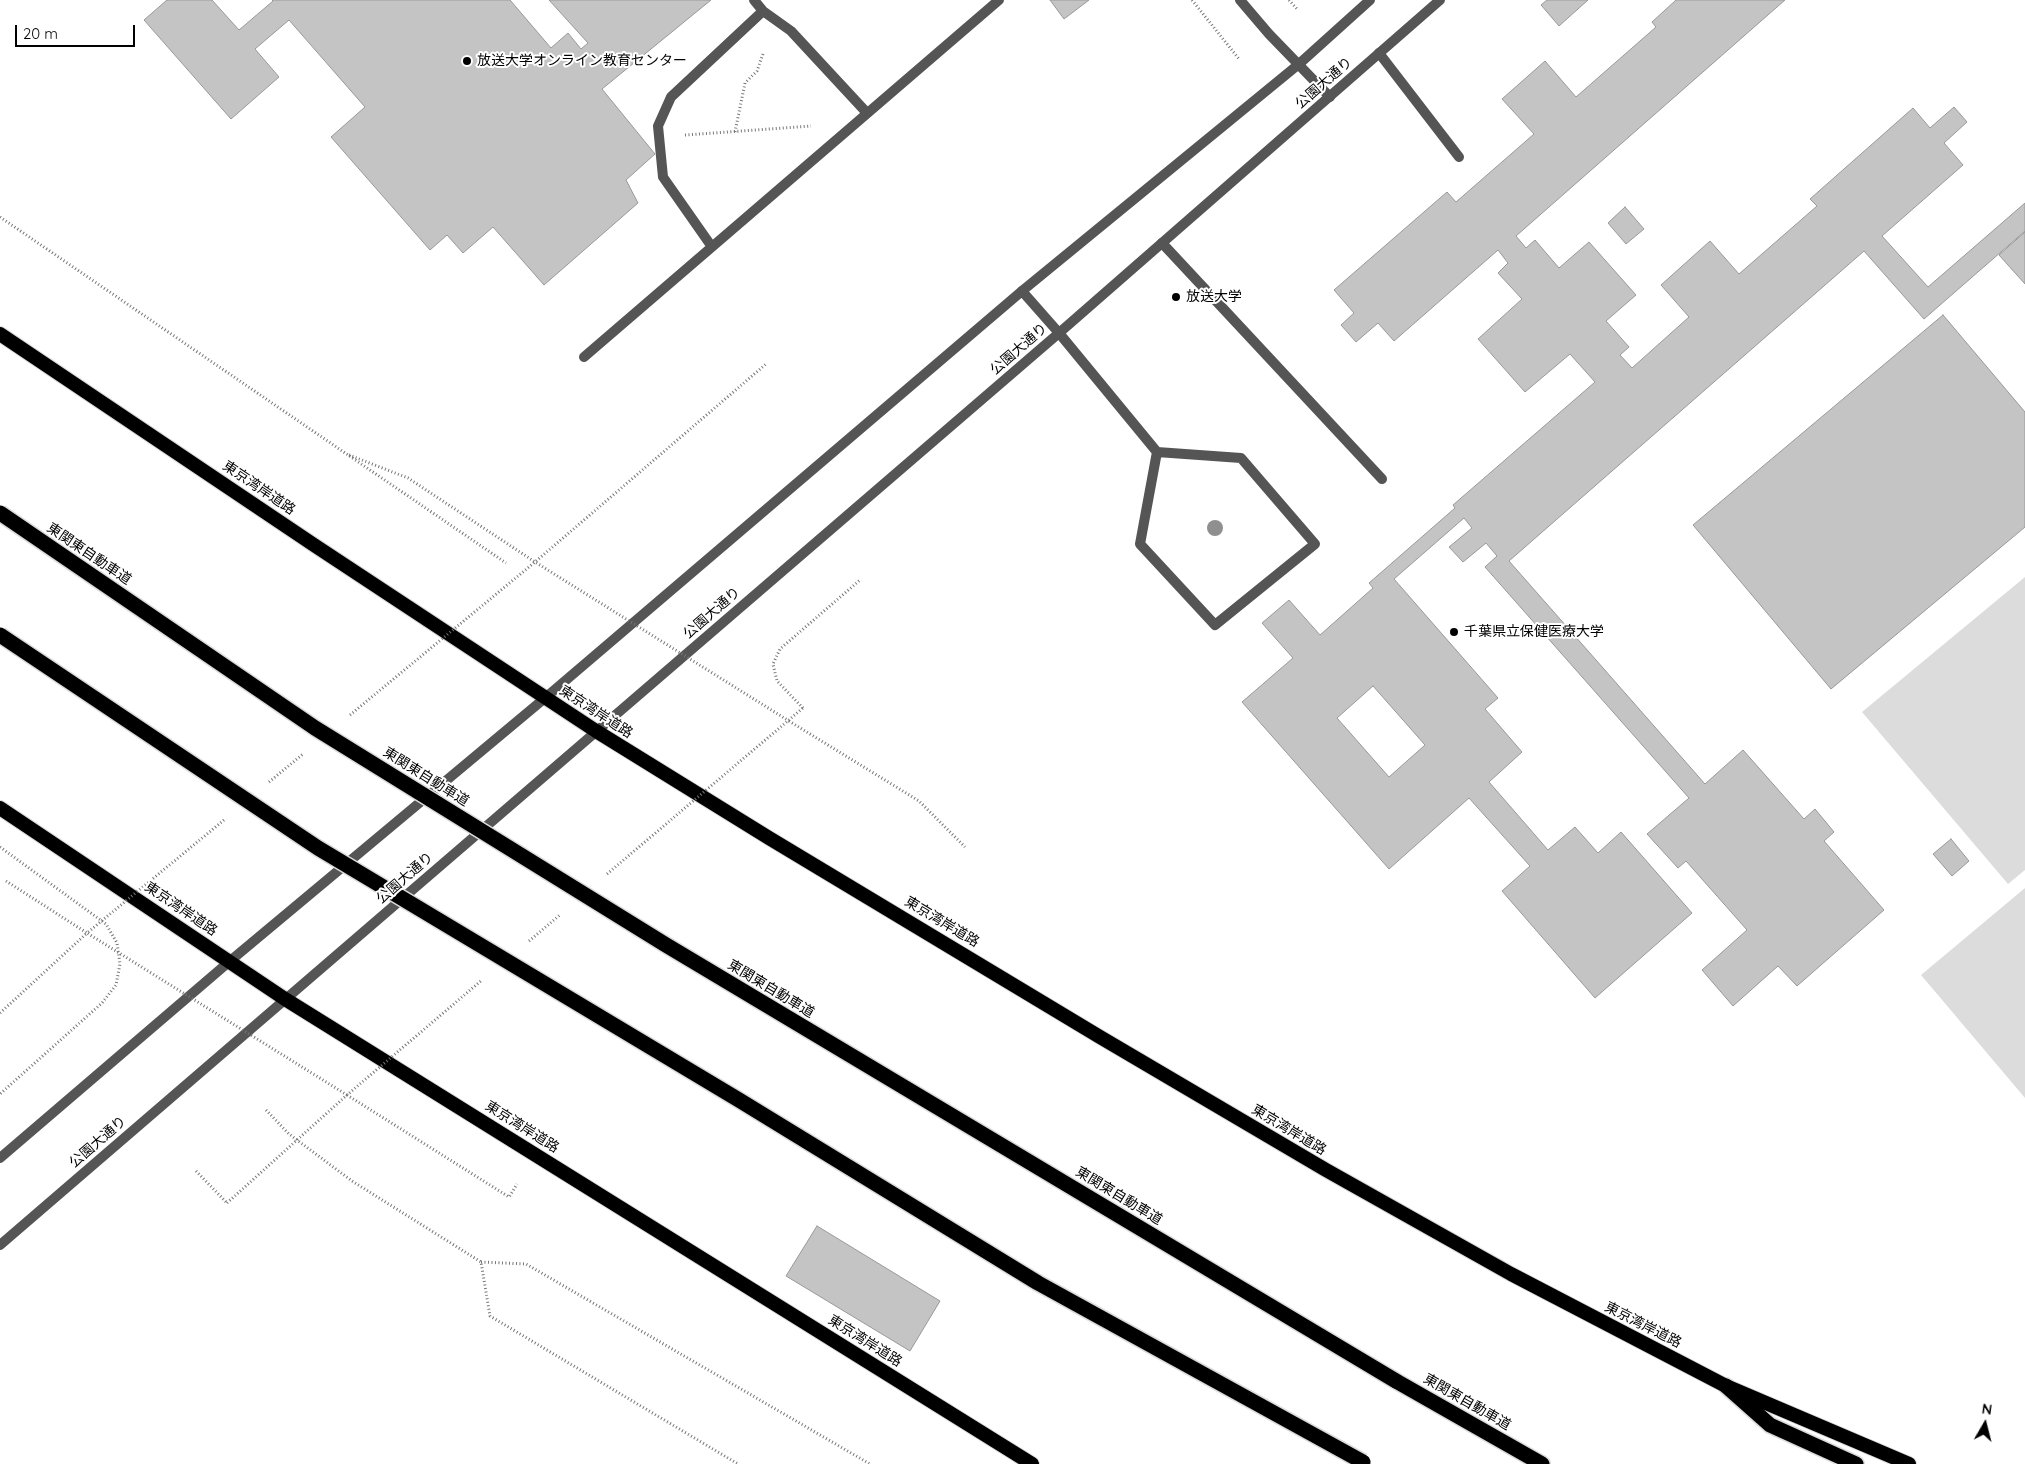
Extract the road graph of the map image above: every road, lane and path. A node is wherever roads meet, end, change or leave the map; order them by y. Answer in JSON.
{"nodes":[{"id":1,"x":754,"y":0,"type":"edge"},
{"id":2,"x":999,"y":0,"type":"edge"},
{"id":3,"x":1192,"y":0,"type":"edge"},
{"id":4,"x":1240,"y":0,"type":"edge"},
{"id":5,"x":1289,"y":0,"type":"edge"},
{"id":6,"x":1370,"y":0,"type":"edge"},
{"id":7,"x":1440,"y":0,"type":"edge"},
{"id":8,"x":1297,"y":9,"type":"dead end"},
{"id":9,"x":763,"y":10,"type":"junction"},
{"id":10,"x":1380,"y":53,"type":"junction"},
{"id":11,"x":763,"y":54,"type":"dead end"},
{"id":12,"x":1239,"y":59,"type":"dead end"},
{"id":13,"x":1299,"y":64,"type":"junction"},
{"id":14,"x":1330,"y":97,"type":"junction"},
{"id":15,"x":867,"y":113,"type":"junction"},
{"id":16,"x":855,"y":123,"type":"junction"},
{"id":17,"x":735,"y":132,"type":"junction"},
{"id":18,"x":659,"y":137,"type":"junction"},
{"id":19,"x":1459,"y":157,"type":"dead end"},
{"id":20,"x":0,"y":217,"type":"edge"},
{"id":21,"x":1162,"y":243,"type":"junction"},
{"id":22,"x":712,"y":246,"type":"junction"},
{"id":23,"x":1022,"y":292,"type":"junction"},
{"id":24,"x":1059,"y":333,"type":"junction"},
{"id":25,"x":0,"y":334,"type":"edge"},
{"id":26,"x":584,"y":357,"type":"dead end"},
{"id":27,"x":766,"y":364,"type":"dead end"},
{"id":28,"x":1157,"y":452,"type":"junction"},
{"id":29,"x":344,"y":453,"type":"junction"},
{"id":30,"x":1382,"y":479,"type":"dead end"},
{"id":31,"x":0,"y":513,"type":"edge"},
{"id":32,"x":535,"y":562,"type":"junction"},
{"id":33,"x":506,"y":563,"type":"dead end"},
{"id":34,"x":860,"y":580,"type":"dead end"},
{"id":35,"x":0,"y":635,"type":"edge"},
{"id":36,"x":545,"y":698,"type":"junction"},
{"id":37,"x":803,"y":708,"type":"dead end"},
{"id":38,"x":596,"y":731,"type":"junction"},
{"id":39,"x":0,"y":808,"type":"edge"},
{"id":40,"x":0,"y":847,"type":"edge"},
{"id":41,"x":966,"y":848,"type":"dead end"},
{"id":42,"x":6,"y":881,"type":"dead end"},
{"id":43,"x":88,"y":933,"type":"junction"},
{"id":44,"x":230,"y":961,"type":"junction"},
{"id":45,"x":285,"y":999,"type":"junction"},
{"id":46,"x":0,"y":1013,"type":"edge"},
{"id":47,"x":0,"y":1094,"type":"edge"},
{"id":48,"x":347,"y":1095,"type":"junction"},
{"id":49,"x":266,"y":1110,"type":"dead end"},
{"id":50,"x":0,"y":1158,"type":"edge"},
{"id":51,"x":196,"y":1171,"type":"dead end"},
{"id":52,"x":517,"y":1184,"type":"dead end"},
{"id":53,"x":0,"y":1245,"type":"edge"},
{"id":54,"x":481,"y":1262,"type":"junction"},
{"id":55,"x":1726,"y":1386,"type":"junction"},
{"id":56,"x":1365,"y":1463,"type":"edge"},
{"id":57,"x":738,"y":1464,"type":"edge"},
{"id":58,"x":870,"y":1464,"type":"edge"},
{"id":59,"x":1032,"y":1464,"type":"edge"},
{"id":60,"x":1542,"y":1464,"type":"edge"},
{"id":61,"x":1856,"y":1464,"type":"edge"},
{"id":62,"x":1910,"y":1464,"type":"edge"}],
"edges":[{"from":1,"to":9,"type":"street"},
{"from":2,"to":15,"type":"street"},
{"from":3,"to":12,"type":"path"},
{"from":4,"to":13,"type":"street"},
{"from":5,"to":8,"type":"path"},
{"from":6,"to":13,"type":"street"},
{"from":7,"to":10,"type":"street","name":"公園大通り"},
{"from":9,"to":15,"type":"street"},
{"from":9,"to":18,"type":"street"},
{"from":10,"to":14,"type":"street","name":"公園大通り"},
{"from":10,"to":19,"type":"street"},
{"from":11,"to":17,"type":"path"},
{"from":13,"to":14,"type":"street"},
{"from":13,"to":23,"type":"street"},
{"from":14,"to":21,"type":"street","name":"公園大通り"},
{"from":15,"to":16,"type":"street"},
{"from":16,"to":17,"type":"path"},
{"from":16,"to":22,"type":"street"},
{"from":17,"to":18,"type":"path"},
{"from":18,"to":22,"type":"street"},
{"from":20,"to":29,"type":"path"},
{"from":21,"to":24,"type":"street","name":"公園大通り"},
{"from":21,"to":30,"type":"street"},
{"from":22,"to":26,"type":"street"},
{"from":23,"to":24,"type":"street"},
{"from":23,"to":36,"type":"street"},
{"from":24,"to":28,"type":"street"},
{"from":24,"to":38,"type":"street","name":"公園大通り"},
{"from":25,"to":36,"type":"highway","name":"東京湾岸道路"},
{"from":27,"to":32,"type":"path"},
{"from":28,"to":28,"type":"street"},
{"from":29,"to":32,"type":"path"},
{"from":29,"to":33,"type":"path"},
{"from":31,"to":60,"type":"highway","name":"東関東自動車道","bridge":true},
{"from":32,"to":41,"type":"path","bridge":true},
{"from":34,"to":37,"type":"path"},
{"from":35,"to":56,"type":"highway","bridge":true},
{"from":36,"to":38,"type":"highway","name":"東京湾岸道路"},
{"from":36,"to":44,"type":"street"},
{"from":38,"to":45,"type":"street","name":"公園大通り"},
{"from":38,"to":55,"type":"highway","name":"東京湾岸道路"},
{"from":39,"to":44,"type":"highway","name":"東京湾岸道路"},
{"from":40,"to":47,"type":"path"},
{"from":42,"to":43,"type":"path"},
{"from":43,"to":46,"type":"path"},
{"from":43,"to":48,"type":"path","bridge":true},
{"from":44,"to":45,"type":"highway","name":"東京湾岸道路"},
{"from":44,"to":50,"type":"street"},
{"from":45,"to":53,"type":"street","name":"公園大通り"},
{"from":45,"to":59,"type":"highway","name":"東京湾岸道路"},
{"from":48,"to":51,"type":"path","bridge":true},
{"from":48,"to":52,"type":"path"},
{"from":49,"to":54,"type":"path"},
{"from":54,"to":57,"type":"path"},
{"from":54,"to":58,"type":"path"},
{"from":55,"to":61,"type":"highway"},
{"from":55,"to":62,"type":"highway","name":"東京湾岸道路"}]}
